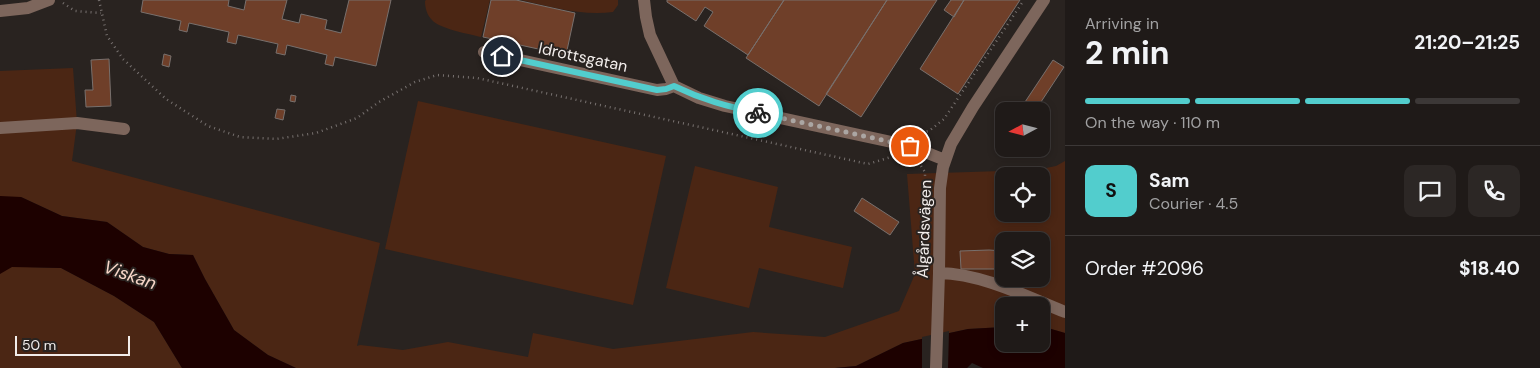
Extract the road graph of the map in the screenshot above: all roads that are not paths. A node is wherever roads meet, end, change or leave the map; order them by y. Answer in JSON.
{"nodes":[{"id":1,"x":49,"y":0,"type":"edge"},
{"id":2,"x":644,"y":0,"type":"edge"},
{"id":3,"x":1044,"y":0,"type":"edge"},
{"id":4,"x":0,"y":11,"type":"edge"},
{"id":5,"x":484,"y":52,"type":"dead end"},
{"id":6,"x":674,"y":86,"type":"junction"},
{"id":7,"x":0,"y":128,"type":"edge"},
{"id":8,"x":124,"y":129,"type":"dead end"},
{"id":9,"x":946,"y":160,"type":"junction"},
{"id":10,"x":939,"y":273,"type":"junction"},
{"id":11,"x":1065,"y":312,"type":"edge"},
{"id":12,"x":936,"y":368,"type":"edge"}],
"edges":[{"from":1,"to":4,"type":"street"},
{"from":2,"to":6,"type":"street"},
{"from":3,"to":9,"type":"street","name":"Ålgårdsvägen"},
{"from":5,"to":6,"type":"street","name":"Idrottsgatan"},
{"from":6,"to":9,"type":"street"},
{"from":7,"to":8,"type":"street"},
{"from":9,"to":10,"type":"street","name":"Ålgårdsvägen"},
{"from":10,"to":11,"type":"street"},
{"from":10,"to":12,"type":"street","name":"Ålgårdsvägen"}]}
